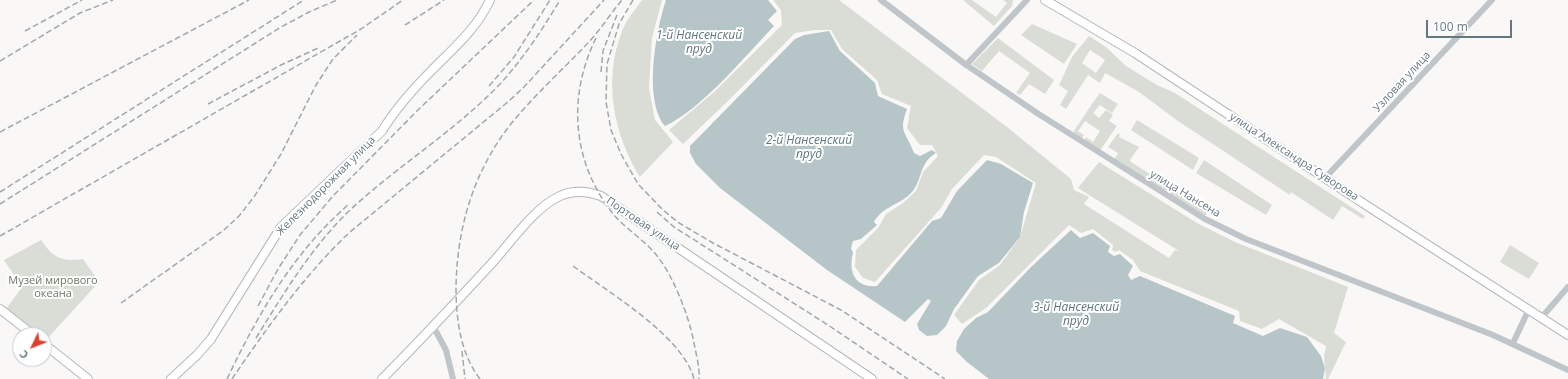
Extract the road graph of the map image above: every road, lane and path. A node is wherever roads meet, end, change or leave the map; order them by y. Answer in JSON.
{"nodes":[{"id":1,"x":881,"y":0,"type":"edge"},
{"id":2,"x":1026,"y":0,"type":"edge"},
{"id":3,"x":1045,"y":0,"type":"edge"},
{"id":4,"x":1492,"y":0,"type":"edge"},
{"id":5,"x":489,"y":2,"type":"edge"},
{"id":6,"x":966,"y":64,"type":"junction"},
{"id":7,"x":1325,"y":178,"type":"junction"},
{"id":8,"x":1568,"y":287,"type":"edge"},
{"id":9,"x":0,"y":309,"type":"edge"},
{"id":10,"x":1530,"y":309,"type":"junction"},
{"id":11,"x":1542,"y":317,"type":"junction"},
{"id":12,"x":433,"y":326,"type":"junction"},
{"id":13,"x":23,"y":327,"type":"edge"},
{"id":14,"x":1568,"y":335,"type":"edge"},
{"id":15,"x":1512,"y":343,"type":"junction"},
{"id":16,"x":52,"y":350,"type":"edge"},
{"id":17,"x":1568,"y":370,"type":"edge"},
{"id":18,"x":88,"y":379,"type":"edge"},
{"id":19,"x":171,"y":379,"type":"edge"},
{"id":20,"x":382,"y":379,"type":"edge"},
{"id":21,"x":453,"y":379,"type":"edge"},
{"id":22,"x":872,"y":379,"type":"edge"}],
"edges":[{"from":1,"to":6,"type":"street","name":"улица Нансена"},
{"from":2,"to":6,"type":"street"},
{"from":3,"to":7,"type":"main road","name":"улица Александра Суворова"},
{"from":4,"to":7,"type":"street","name":"Узловая улица"},
{"from":5,"to":19,"type":"main road","name":"Железнодорожная улица"},
{"from":6,"to":15,"type":"street","name":"улица Нансена"},
{"from":7,"to":10,"type":"main road","name":"улица Александра Суворова"},
{"from":8,"to":11,"type":"street"},
{"from":9,"to":13,"type":"main road"},
{"from":10,"to":11,"type":"main road","name":"улица Александра Суворова"},
{"from":10,"to":15,"type":"street"},
{"from":11,"to":14,"type":"main road","name":"улица Александра Суворова"},
{"from":12,"to":20,"type":"main road","name":"Портовая улица"},
{"from":12,"to":21,"type":"street"},
{"from":12,"to":22,"type":"main road","name":"Портовая улица"},
{"from":15,"to":17,"type":"street","name":"улица Нансена"},
{"from":16,"to":18,"type":"main road"}]}
